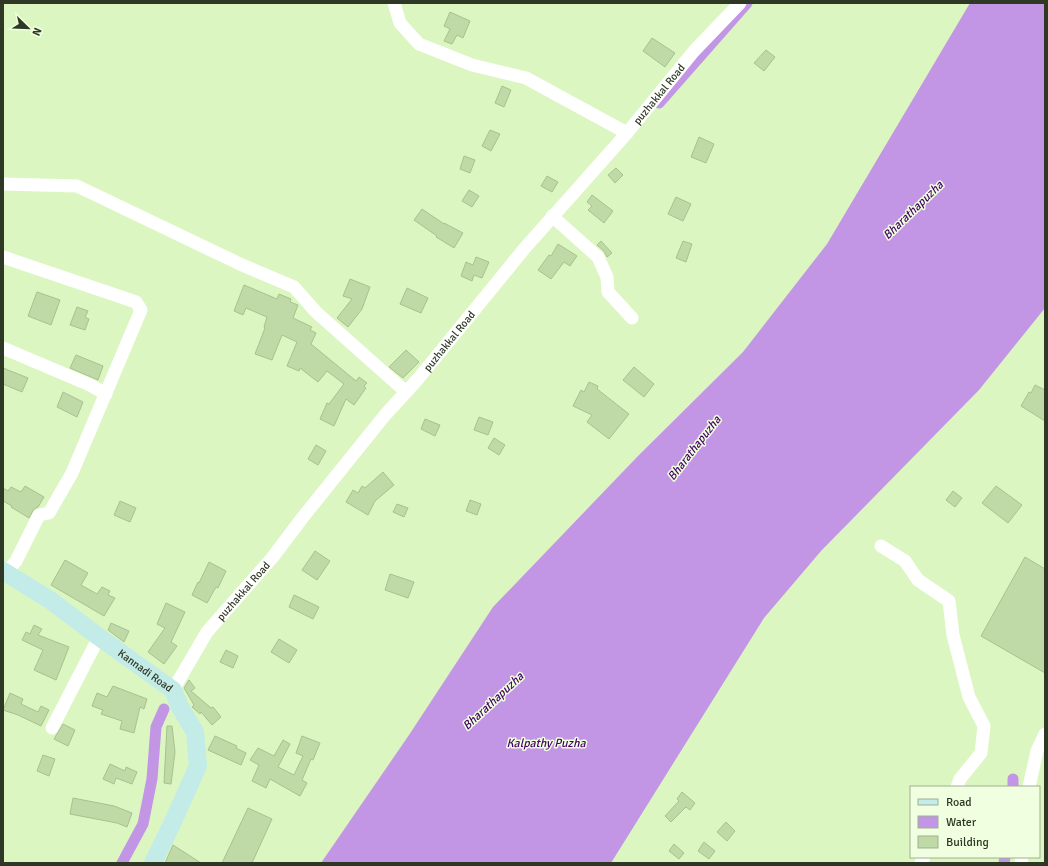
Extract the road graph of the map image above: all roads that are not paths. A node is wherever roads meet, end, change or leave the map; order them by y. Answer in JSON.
{"nodes":[{"id":1,"x":394,"y":3,"type":"edge"},
{"id":2,"x":740,"y":3,"type":"edge"},
{"id":3,"x":627,"y":132,"type":"junction"},
{"id":4,"x":3,"y":184,"type":"edge"},
{"id":5,"x":553,"y":217,"type":"junction"},
{"id":6,"x":3,"y":258,"type":"edge"},
{"id":7,"x":632,"y":318,"type":"dead end"},
{"id":8,"x":3,"y":348,"type":"edge"},
{"id":9,"x":406,"y":392,"type":"junction"},
{"id":10,"x":106,"y":394,"type":"junction"},
{"id":11,"x":881,"y":546,"type":"dead end"},
{"id":12,"x":5,"y":572,"type":"edge"},
{"id":13,"x":99,"y":637,"type":"junction"},
{"id":14,"x":173,"y":690,"type":"junction"},
{"id":15,"x":52,"y":728,"type":"dead end"},
{"id":16,"x":1045,"y":734,"type":"edge"},
{"id":17,"x":957,"y":786,"type":"edge"},
{"id":18,"x":1029,"y":786,"type":"edge"},
{"id":19,"x":153,"y":863,"type":"edge"}],
"edges":[{"from":1,"to":3,"type":"street"},
{"from":2,"to":3,"type":"street","name":"puzhakkal Road"},
{"from":3,"to":5,"type":"street","name":"puzhakkal Road"},
{"from":4,"to":9,"type":"street"},
{"from":5,"to":7,"type":"street"},
{"from":5,"to":9,"type":"street","name":"puzhakkal Road"},
{"from":6,"to":10,"type":"street"},
{"from":8,"to":10,"type":"street"},
{"from":9,"to":14,"type":"street","name":"puzhakkal Road"},
{"from":10,"to":12,"type":"street"},
{"from":11,"to":17,"type":"street"},
{"from":12,"to":13,"type":"street","name":"Kannadi Road"},
{"from":13,"to":14,"type":"street","name":"Kannadi Road"},
{"from":13,"to":15,"type":"street"},
{"from":14,"to":19,"type":"street","name":"Kannadi Road"},
{"from":16,"to":18,"type":"street"}]}
